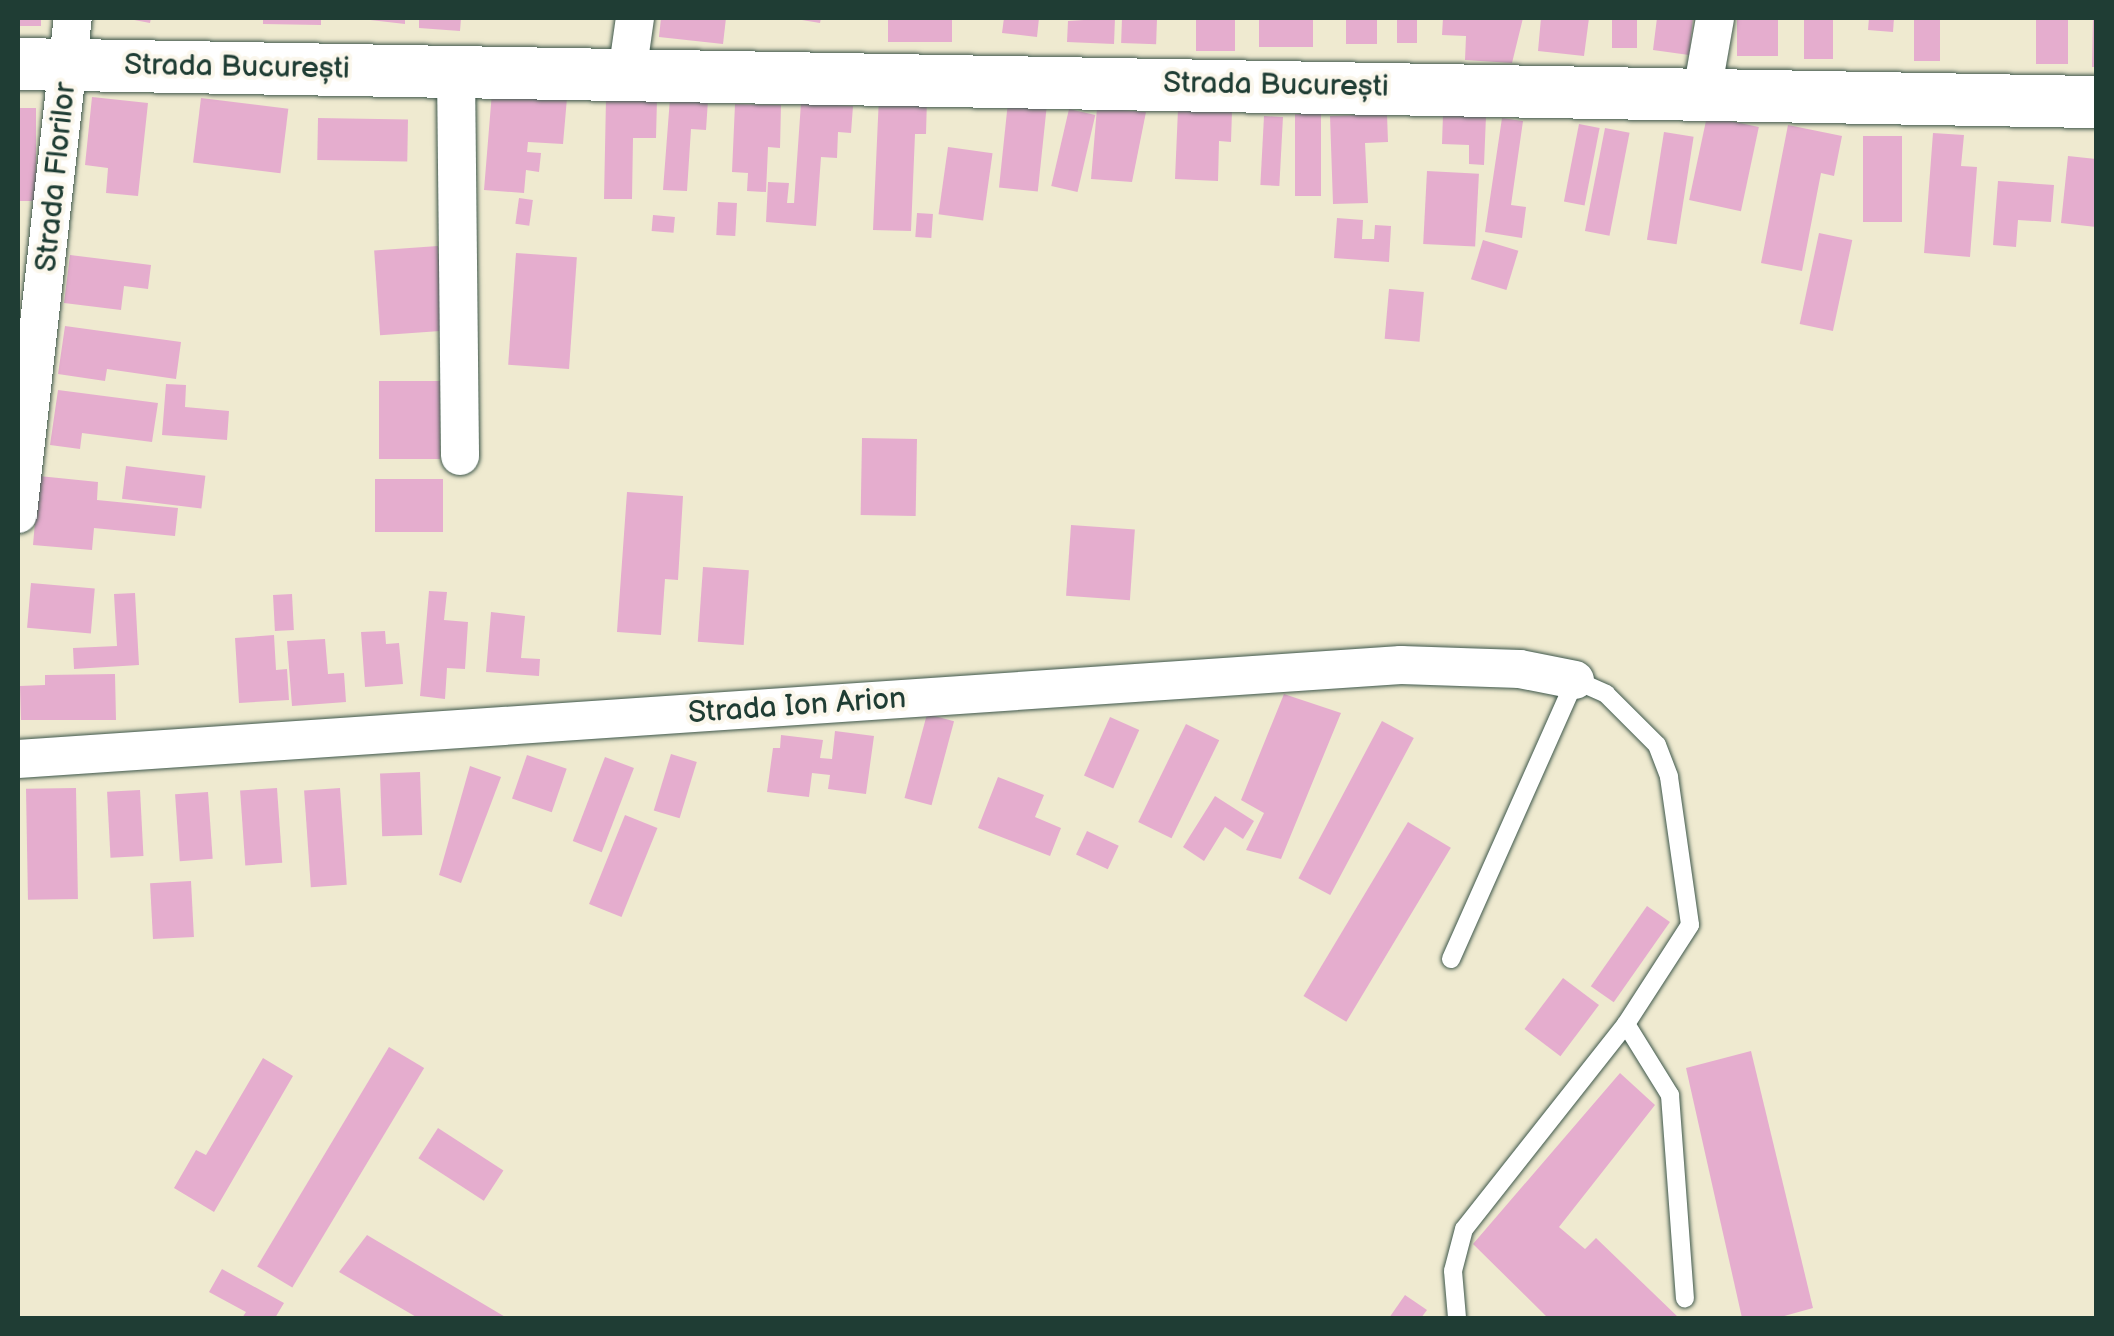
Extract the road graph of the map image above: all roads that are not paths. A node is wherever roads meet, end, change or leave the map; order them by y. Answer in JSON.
{"nodes":[{"id":1,"x":635,"y":18,"type":"edge"},
{"id":2,"x":1715,"y":18,"type":"edge"},
{"id":3,"x":71,"y":41,"type":"edge"},
{"id":4,"x":18,"y":64,"type":"edge"},
{"id":5,"x":456,"y":71,"type":"junction"},
{"id":6,"x":627,"y":74,"type":"junction"},
{"id":7,"x":1702,"y":92,"type":"junction"},
{"id":8,"x":2096,"y":102,"type":"edge"},
{"id":9,"x":460,"y":456,"type":"dead end"},
{"id":10,"x":18,"y":514,"type":"edge"},
{"id":11,"x":1575,"y":680,"type":"junction"},
{"id":12,"x":18,"y":759,"type":"edge"},
{"id":13,"x":1452,"y":959,"type":"dead end"},
{"id":14,"x":1626,"y":1024,"type":"junction"},
{"id":15,"x":1684,"y":1298,"type":"dead end"},
{"id":16,"x":1457,"y":1318,"type":"edge"}],
"edges":[{"from":1,"to":6,"type":"street"},
{"from":2,"to":7,"type":"street"},
{"from":3,"to":4,"type":"main road","name":"Strada București"},
{"from":3,"to":5,"type":"main road","name":"Strada București"},
{"from":3,"to":10,"type":"street","name":"Strada Florilor"},
{"from":5,"to":6,"type":"main road","name":"Strada București"},
{"from":5,"to":9,"type":"street"},
{"from":6,"to":7,"type":"main road","name":"Strada București"},
{"from":7,"to":8,"type":"main road","name":"Strada București"},
{"from":11,"to":12,"type":"street","name":"Strada Ion Arion"},
{"from":11,"to":13,"type":"lane"},
{"from":11,"to":14,"type":"lane"},
{"from":14,"to":15,"type":"lane"},
{"from":14,"to":16,"type":"lane"}]}
